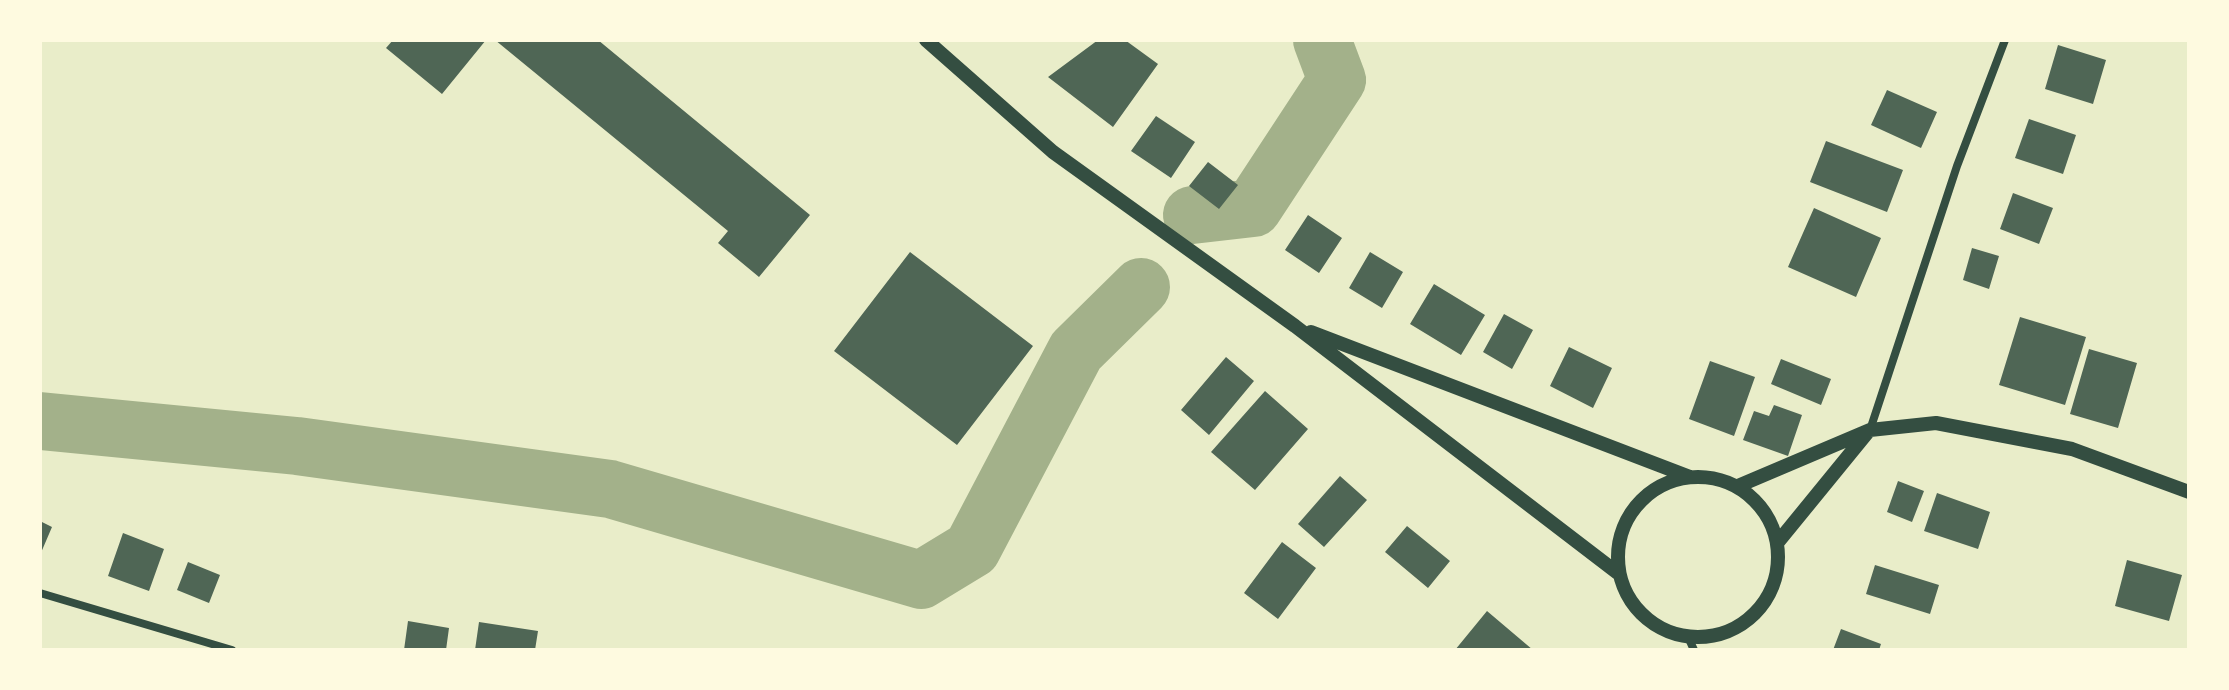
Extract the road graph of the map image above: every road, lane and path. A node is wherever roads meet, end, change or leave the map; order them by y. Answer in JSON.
{"nodes":[{"id":1,"x":926,"y":40,"type":"edge"},
{"id":2,"x":2005,"y":40,"type":"edge"},
{"id":3,"x":1295,"y":326,"type":"junction"},
{"id":4,"x":1870,"y":430,"type":"junction"},
{"id":5,"x":1690,"y":477,"type":"junction"},
{"id":6,"x":1738,"y":486,"type":"junction"},
{"id":7,"x":2189,"y":492,"type":"edge"},
{"id":8,"x":1778,"y":542,"type":"junction"},
{"id":9,"x":1619,"y":574,"type":"junction"},
{"id":10,"x":40,"y":593,"type":"edge"},
{"id":11,"x":1692,"y":644,"type":"edge"},
{"id":12,"x":232,"y":650,"type":"edge"}],
"edges":[{"from":1,"to":3,"type":"street"},
{"from":2,"to":4,"type":"street"},
{"from":3,"to":5,"type":"street"},
{"from":3,"to":9,"type":"street"},
{"from":4,"to":6,"type":"street"},
{"from":4,"to":7,"type":"street"},
{"from":4,"to":8,"type":"street"},
{"from":5,"to":6,"type":"street"},
{"from":5,"to":9,"type":"street"},
{"from":6,"to":8,"type":"street"},
{"from":8,"to":11,"type":"street"},
{"from":9,"to":11,"type":"street"},
{"from":10,"to":12,"type":"street"}]}
